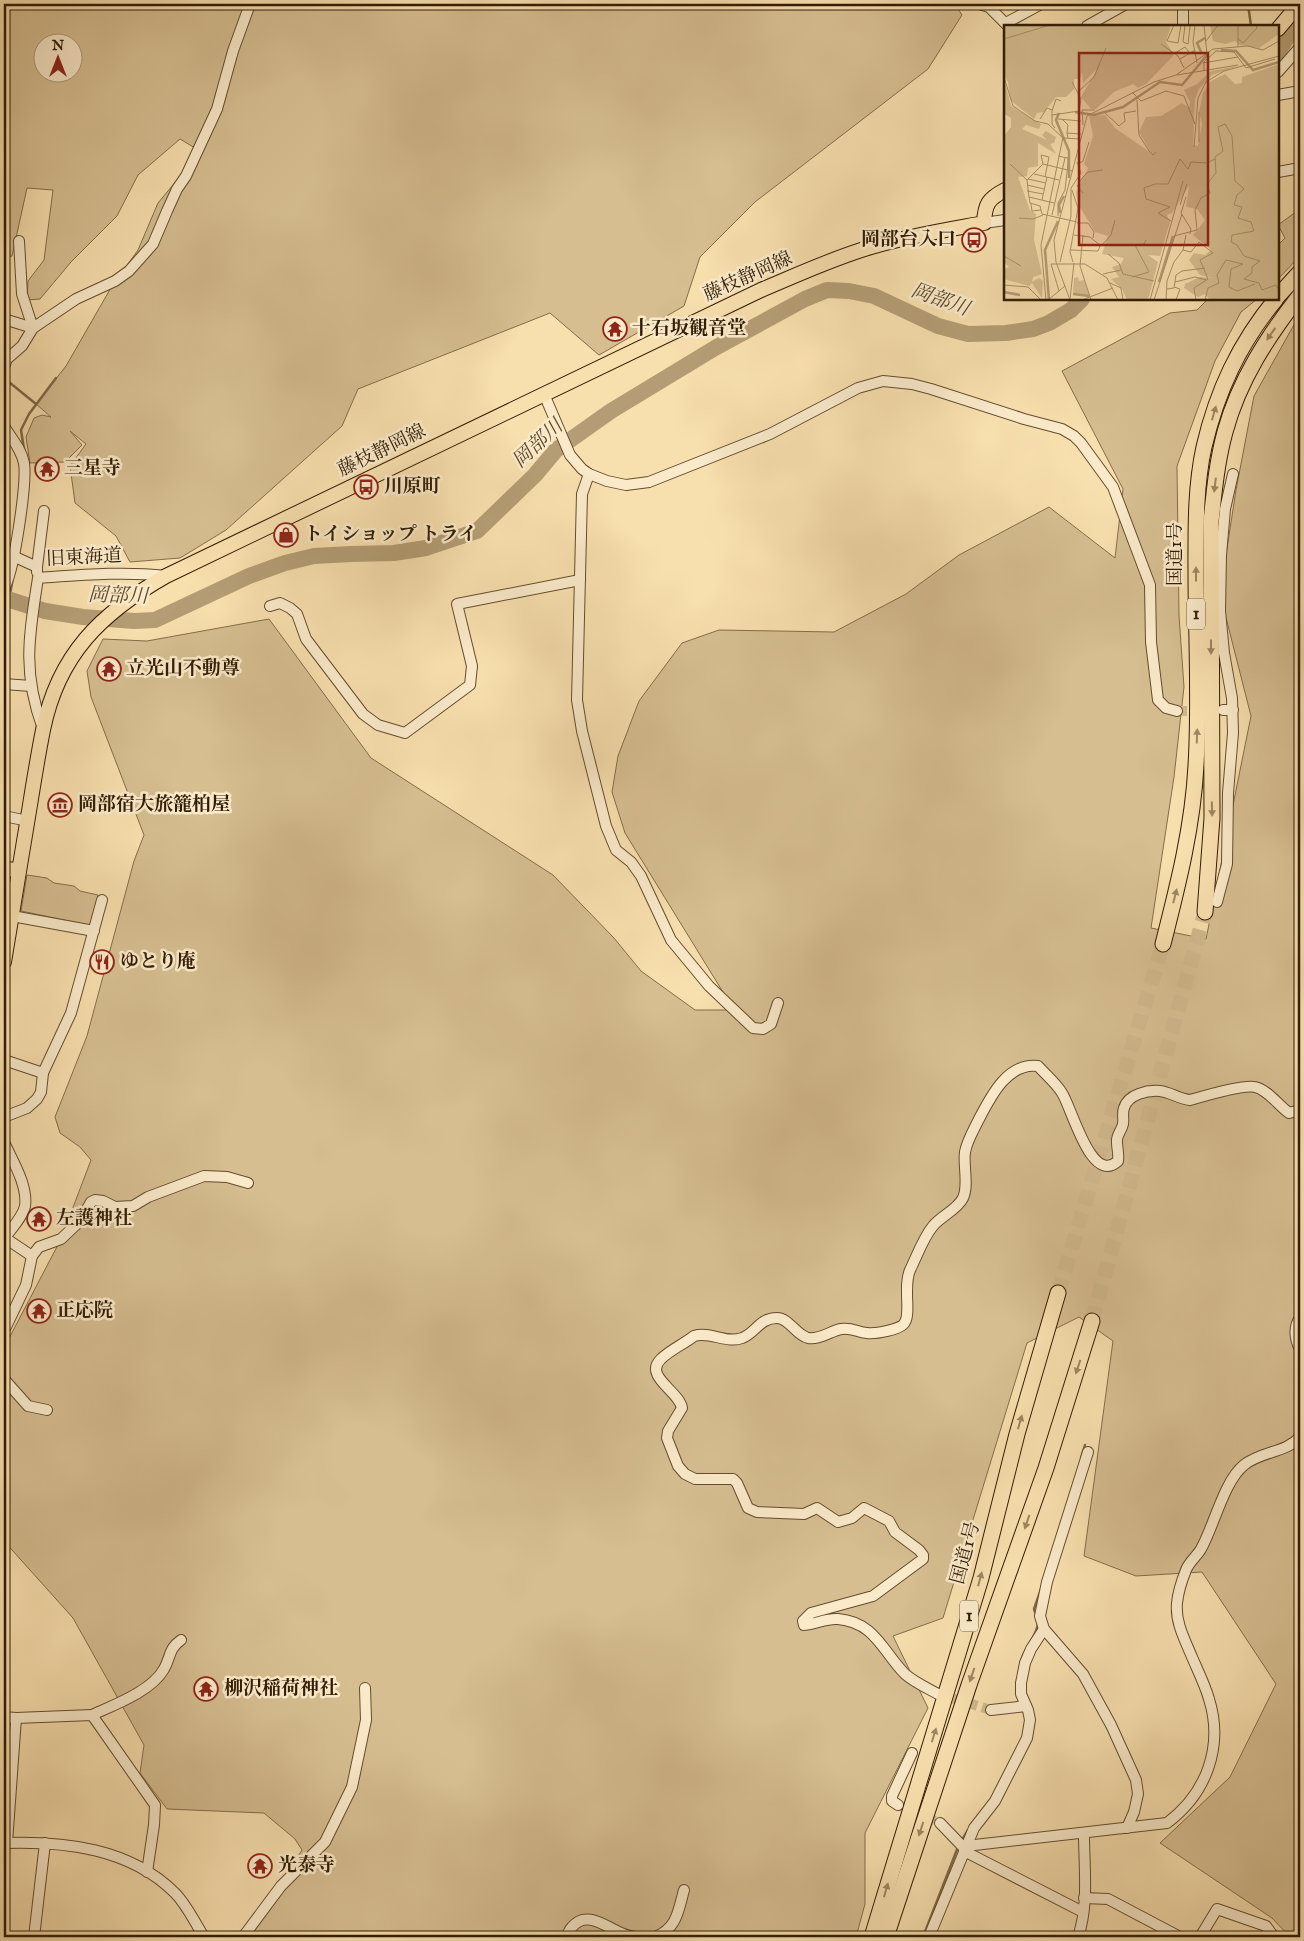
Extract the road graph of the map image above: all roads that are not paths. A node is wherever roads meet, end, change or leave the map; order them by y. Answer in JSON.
{"nodes":[{"id":1,"x":250,"y":4,"type":"edge"},
{"id":2,"x":980,"y":4,"type":"edge"},
{"id":3,"x":1041,"y":4,"type":"edge"},
{"id":4,"x":1126,"y":4,"type":"edge"},
{"id":5,"x":1183,"y":4,"type":"edge"},
{"id":6,"x":1299,"y":4,"type":"edge"},
{"id":7,"x":1007,"y":25,"type":"edge"},
{"id":8,"x":1089,"y":25,"type":"edge"},
{"id":9,"x":1183,"y":25,"type":"edge"},
{"id":10,"x":1279,"y":27,"type":"edge"},
{"id":11,"x":1300,"y":47,"type":"edge"},
{"id":12,"x":1279,"y":71,"type":"edge"},
{"id":13,"x":1300,"y":91,"type":"edge"},
{"id":14,"x":1279,"y":95,"type":"edge"},
{"id":15,"x":1300,"y":168,"type":"edge"},
{"id":16,"x":1279,"y":172,"type":"edge"},
{"id":17,"x":1004,"y":191,"type":"edge"},
{"id":18,"x":1004,"y":220,"type":"edge"},
{"id":19,"x":984,"y":223,"type":"junction"},
{"id":20,"x":19,"y":241,"type":"dead end"},
{"id":21,"x":1300,"y":272,"type":"edge"},
{"id":22,"x":1279,"y":295,"type":"edge"},
{"id":23,"x":1300,"y":295,"type":"edge"},
{"id":24,"x":1275,"y":300,"type":"edge"},
{"id":25,"x":4,"y":319,"type":"edge"},
{"id":26,"x":33,"y":328,"type":"junction"},
{"id":27,"x":4,"y":366,"type":"edge"},
{"id":28,"x":544,"y":394,"type":"junction"},
{"id":29,"x":4,"y":426,"type":"edge"},
{"id":30,"x":589,"y":474,"type":"junction"},
{"id":31,"x":1233,"y":474,"type":"dead end"},
{"id":32,"x":44,"y":511,"type":"dead end"},
{"id":33,"x":13,"y":556,"type":"junction"},
{"id":34,"x":37,"y":567,"type":"junction"},
{"id":35,"x":166,"y":576,"type":"junction"},
{"id":36,"x":38,"y":578,"type":"junction"},
{"id":37,"x":580,"y":580,"type":"junction"},
{"id":38,"x":4,"y":588,"type":"edge"},
{"id":39,"x":270,"y":606,"type":"dead end"},
{"id":40,"x":4,"y":684,"type":"edge"},
{"id":41,"x":31,"y":686,"type":"junction"},
{"id":42,"x":1176,"y":711,"type":"tunnel mouth"},
{"id":43,"x":43,"y":729,"type":"junction"},
{"id":44,"x":4,"y":816,"type":"edge"},
{"id":45,"x":28,"y":821,"type":"junction"},
{"id":46,"x":4,"y":869,"type":"edge"},
{"id":47,"x":19,"y":870,"type":"junction"},
{"id":48,"x":102,"y":900,"type":"dead end"},
{"id":49,"x":1217,"y":902,"type":"dead end"},
{"id":50,"x":1205,"y":912,"type":"tunnel mouth"},
{"id":51,"x":12,"y":916,"type":"junction"},
{"id":52,"x":94,"y":931,"type":"junction"},
{"id":53,"x":1163,"y":944,"type":"tunnel mouth"},
{"id":54,"x":4,"y":962,"type":"edge"},
{"id":55,"x":778,"y":1003,"type":"dead end"},
{"id":56,"x":4,"y":1060,"type":"edge"},
{"id":57,"x":43,"y":1073,"type":"junction"},
{"id":58,"x":1300,"y":1110,"type":"edge"},
{"id":59,"x":4,"y":1117,"type":"edge"},
{"id":60,"x":4,"y":1142,"type":"edge"},
{"id":61,"x":248,"y":1183,"type":"dead end"},
{"id":62,"x":4,"y":1239,"type":"edge"},
{"id":63,"x":32,"y":1256,"type":"junction"},
{"id":64,"x":1058,"y":1293,"type":"tunnel mouth"},
{"id":65,"x":1300,"y":1318,"type":"edge"},
{"id":66,"x":1092,"y":1321,"type":"tunnel mouth"},
{"id":67,"x":4,"y":1329,"type":"edge"},
{"id":68,"x":1300,"y":1349,"type":"edge"},
{"id":69,"x":4,"y":1379,"type":"edge"},
{"id":70,"x":47,"y":1410,"type":"dead end"},
{"id":71,"x":1300,"y":1437,"type":"edge"},
{"id":72,"x":1088,"y":1452,"type":"dead end"},
{"id":73,"x":1044,"y":1629,"type":"junction"},
{"id":74,"x":181,"y":1640,"type":"dead end"},
{"id":75,"x":365,"y":1688,"type":"dead end"},
{"id":76,"x":938,"y":1694,"type":"tunnel mouth"},
{"id":77,"x":1026,"y":1706,"type":"junction"},
{"id":78,"x":991,"y":1710,"type":"tunnel mouth"},
{"id":79,"x":92,"y":1715,"type":"junction"},
{"id":80,"x":4,"y":1717,"type":"edge"},
{"id":81,"x":16,"y":1718,"type":"junction"},
{"id":82,"x":912,"y":1753,"type":"dead end"},
{"id":83,"x":898,"y":1805,"type":"dead end"},
{"id":84,"x":940,"y":1823,"type":"tunnel mouth"},
{"id":85,"x":1126,"y":1828,"type":"junction"},
{"id":86,"x":1084,"y":1834,"type":"junction"},
{"id":87,"x":5,"y":1843,"type":"edge"},
{"id":88,"x":45,"y":1844,"type":"junction"},
{"id":89,"x":965,"y":1849,"type":"junction"},
{"id":90,"x":148,"y":1872,"type":"junction"},
{"id":91,"x":684,"y":1890,"type":"dead end"},
{"id":92,"x":1084,"y":1898,"type":"junction"},
{"id":93,"x":1083,"y":1912,"type":"junction"},
{"id":94,"x":34,"y":1937,"type":"edge"},
{"id":95,"x":204,"y":1937,"type":"edge"},
{"id":96,"x":243,"y":1937,"type":"edge"},
{"id":97,"x":568,"y":1937,"type":"edge"},
{"id":98,"x":635,"y":1937,"type":"edge"},
{"id":99,"x":655,"y":1937,"type":"edge"},
{"id":100,"x":872,"y":1937,"type":"edge"},
{"id":101,"x":886,"y":1937,"type":"edge"},
{"id":102,"x":929,"y":1937,"type":"edge"},
{"id":103,"x":1078,"y":1937,"type":"edge"},
{"id":104,"x":1180,"y":1937,"type":"edge"},
{"id":105,"x":1200,"y":1937,"type":"edge"},
{"id":106,"x":1274,"y":1937,"type":"edge"}],
"edges":[{"from":1,"to":26,"type":"street"},
{"from":2,"to":7,"type":"street"},
{"from":3,"to":7,"type":"street"},
{"from":4,"to":8,"type":"street"},
{"from":5,"to":9,"type":"street"},
{"from":6,"to":10,"type":"main road"},
{"from":11,"to":12,"type":"street"},
{"from":13,"to":14,"type":"street"},
{"from":15,"to":16,"type":"street"},
{"from":17,"to":19,"type":"main road"},
{"from":18,"to":19,"type":"street"},
{"from":19,"to":28,"type":"main road","name":"藤枝静岡線"},
{"from":20,"to":26,"type":"street"},
{"from":21,"to":22,"type":"highway","name":"国道1号","number":"1"},
{"from":23,"to":50,"type":"highway","name":"国道1号","number":"1","one_way":true},
{"from":53,"to":24,"type":"highway","name":"国道1号","number":"1","one_way":true},
{"from":25,"to":26,"type":"street"},
{"from":26,"to":27,"type":"street"},
{"from":28,"to":30,"type":"street"},
{"from":28,"to":35,"type":"main road","name":"藤枝静岡線"},
{"from":29,"to":33,"type":"street"},
{"from":30,"to":37,"type":"street"},
{"from":30,"to":42,"type":"street"},
{"from":31,"to":49,"type":"street"},
{"from":32,"to":34,"type":"street"},
{"from":33,"to":34,"type":"street"},
{"from":33,"to":38,"type":"street"},
{"from":34,"to":36,"type":"street"},
{"from":35,"to":36,"type":"street","name":"旧東海道"},
{"from":35,"to":43,"type":"main road","name":"藤枝静岡線"},
{"from":36,"to":41,"type":"street","name":"旧東海道"},
{"from":37,"to":39,"type":"street"},
{"from":37,"to":55,"type":"street"},
{"from":40,"to":41,"type":"street"},
{"from":41,"to":43,"type":"street","name":"旧東海道"},
{"from":43,"to":45,"type":"main road","name":"藤枝静岡線"},
{"from":44,"to":45,"type":"street"},
{"from":45,"to":47,"type":"main road","name":"藤枝静岡線"},
{"from":46,"to":47,"type":"main road"},
{"from":47,"to":51,"type":"main road","name":"藤枝静岡線"},
{"from":48,"to":52,"type":"street"},
{"from":51,"to":52,"type":"street"},
{"from":51,"to":54,"type":"main road","name":"藤枝静岡線"},
{"from":52,"to":57,"type":"street"},
{"from":56,"to":57,"type":"street"},
{"from":57,"to":59,"type":"street"},
{"from":58,"to":76,"type":"street"},
{"from":60,"to":62,"type":"street"},
{"from":61,"to":63,"type":"street"},
{"from":62,"to":63,"type":"street"},
{"from":63,"to":67,"type":"street"},
{"from":100,"to":64,"type":"highway","name":"国道1号","number":"1","one_way":true},
{"from":65,"to":68,"type":"street"},
{"from":66,"to":101,"type":"highway","number":"1","one_way":true},
{"from":69,"to":70,"type":"street"},
{"from":71,"to":85,"type":"street"},
{"from":72,"to":73,"type":"street"},
{"from":73,"to":77,"type":"street"},
{"from":73,"to":85,"type":"street"},
{"from":74,"to":79,"type":"street"},
{"from":75,"to":96,"type":"street"},
{"from":77,"to":78,"type":"street"},
{"from":77,"to":89,"type":"street"},
{"from":79,"to":81,"type":"street"},
{"from":79,"to":90,"type":"street"},
{"from":80,"to":81,"type":"street"},
{"from":81,"to":87,"type":"street"},
{"from":82,"to":83,"type":"street"},
{"from":84,"to":89,"type":"street"},
{"from":85,"to":86,"type":"street"},
{"from":86,"to":89,"type":"street"},
{"from":86,"to":92,"type":"street"},
{"from":87,"to":88,"type":"street"},
{"from":88,"to":90,"type":"street"},
{"from":88,"to":94,"type":"street"},
{"from":89,"to":93,"type":"street"},
{"from":89,"to":102,"type":"street"},
{"from":90,"to":95,"type":"street"},
{"from":91,"to":99,"type":"street"},
{"from":92,"to":93,"type":"street"},
{"from":92,"to":104,"type":"street"},
{"from":93,"to":103,"type":"street"},
{"from":97,"to":98,"type":"street"},
{"from":105,"to":106,"type":"street"}]}
